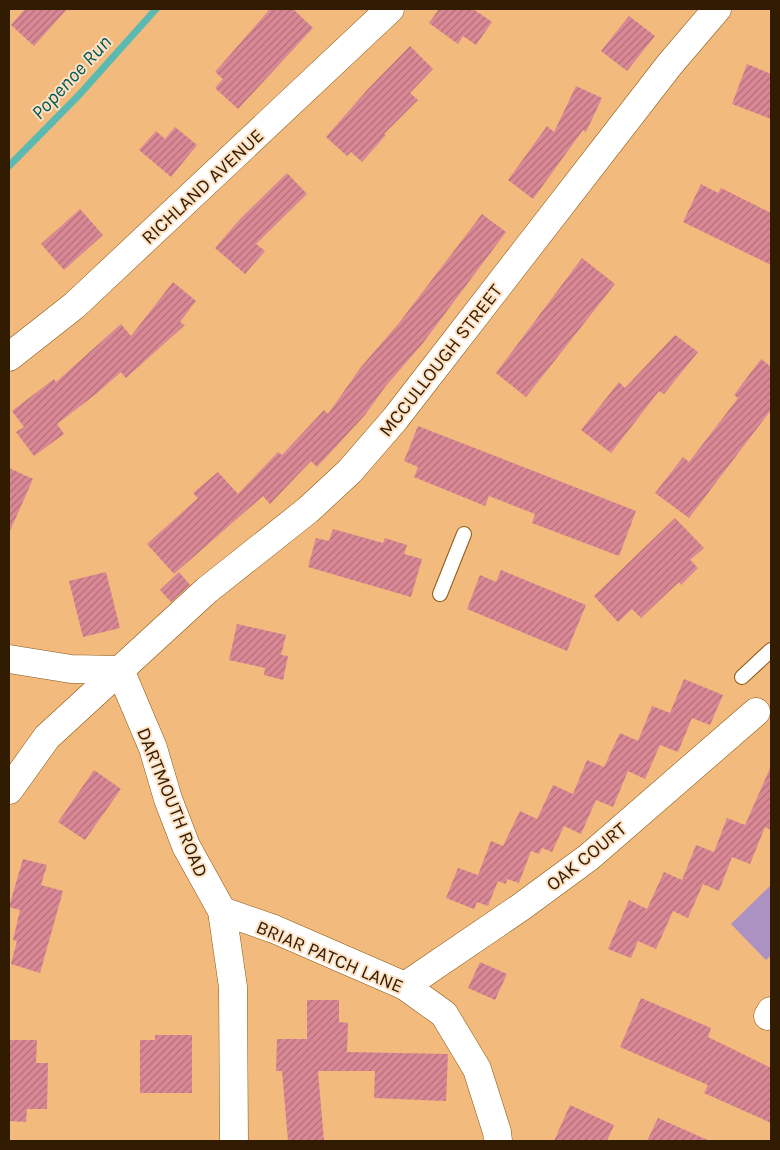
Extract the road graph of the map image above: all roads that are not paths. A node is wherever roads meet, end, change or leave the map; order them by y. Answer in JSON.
{"nodes":[{"id":1,"x":390,"y":9,"type":"edge"},
{"id":2,"x":717,"y":9,"type":"edge"},
{"id":3,"x":9,"y":357,"type":"edge"},
{"id":4,"x":464,"y":534,"type":"dead end"},
{"id":5,"x":440,"y":594,"type":"dead end"},
{"id":6,"x":771,"y":650,"type":"edge"},
{"id":7,"x":9,"y":659,"type":"edge"},
{"id":8,"x":120,"y":670,"type":"junction"},
{"id":9,"x":742,"y":677,"type":"dead end"},
{"id":10,"x":756,"y":712,"type":"dead end"},
{"id":11,"x":9,"y":790,"type":"edge"},
{"id":12,"x":222,"y":911,"type":"junction"},
{"id":13,"x":405,"y":986,"type":"junction"},
{"id":14,"x":234,"y":1141,"type":"edge"},
{"id":15,"x":498,"y":1141,"type":"edge"}],
"edges":[{"from":1,"to":3,"type":"street","name":"RICHLAND AVENUE"},
{"from":2,"to":8,"type":"street","name":"MCCULLOUGH STREET"},
{"from":4,"to":5,"type":"lane"},
{"from":6,"to":9,"type":"lane"},
{"from":7,"to":8,"type":"street"},
{"from":8,"to":11,"type":"street","name":"MCCULLOUGH STREET"},
{"from":8,"to":12,"type":"street","name":"DARTMOUTH ROAD"},
{"from":10,"to":13,"type":"street","name":"OAK COURT"},
{"from":12,"to":13,"type":"street","name":"BRIAR PATCH LANE"},
{"from":12,"to":14,"type":"street","name":"DARTMOUTH ROAD"},
{"from":13,"to":15,"type":"street","name":"BRIAR PATCH LANE"}]}
